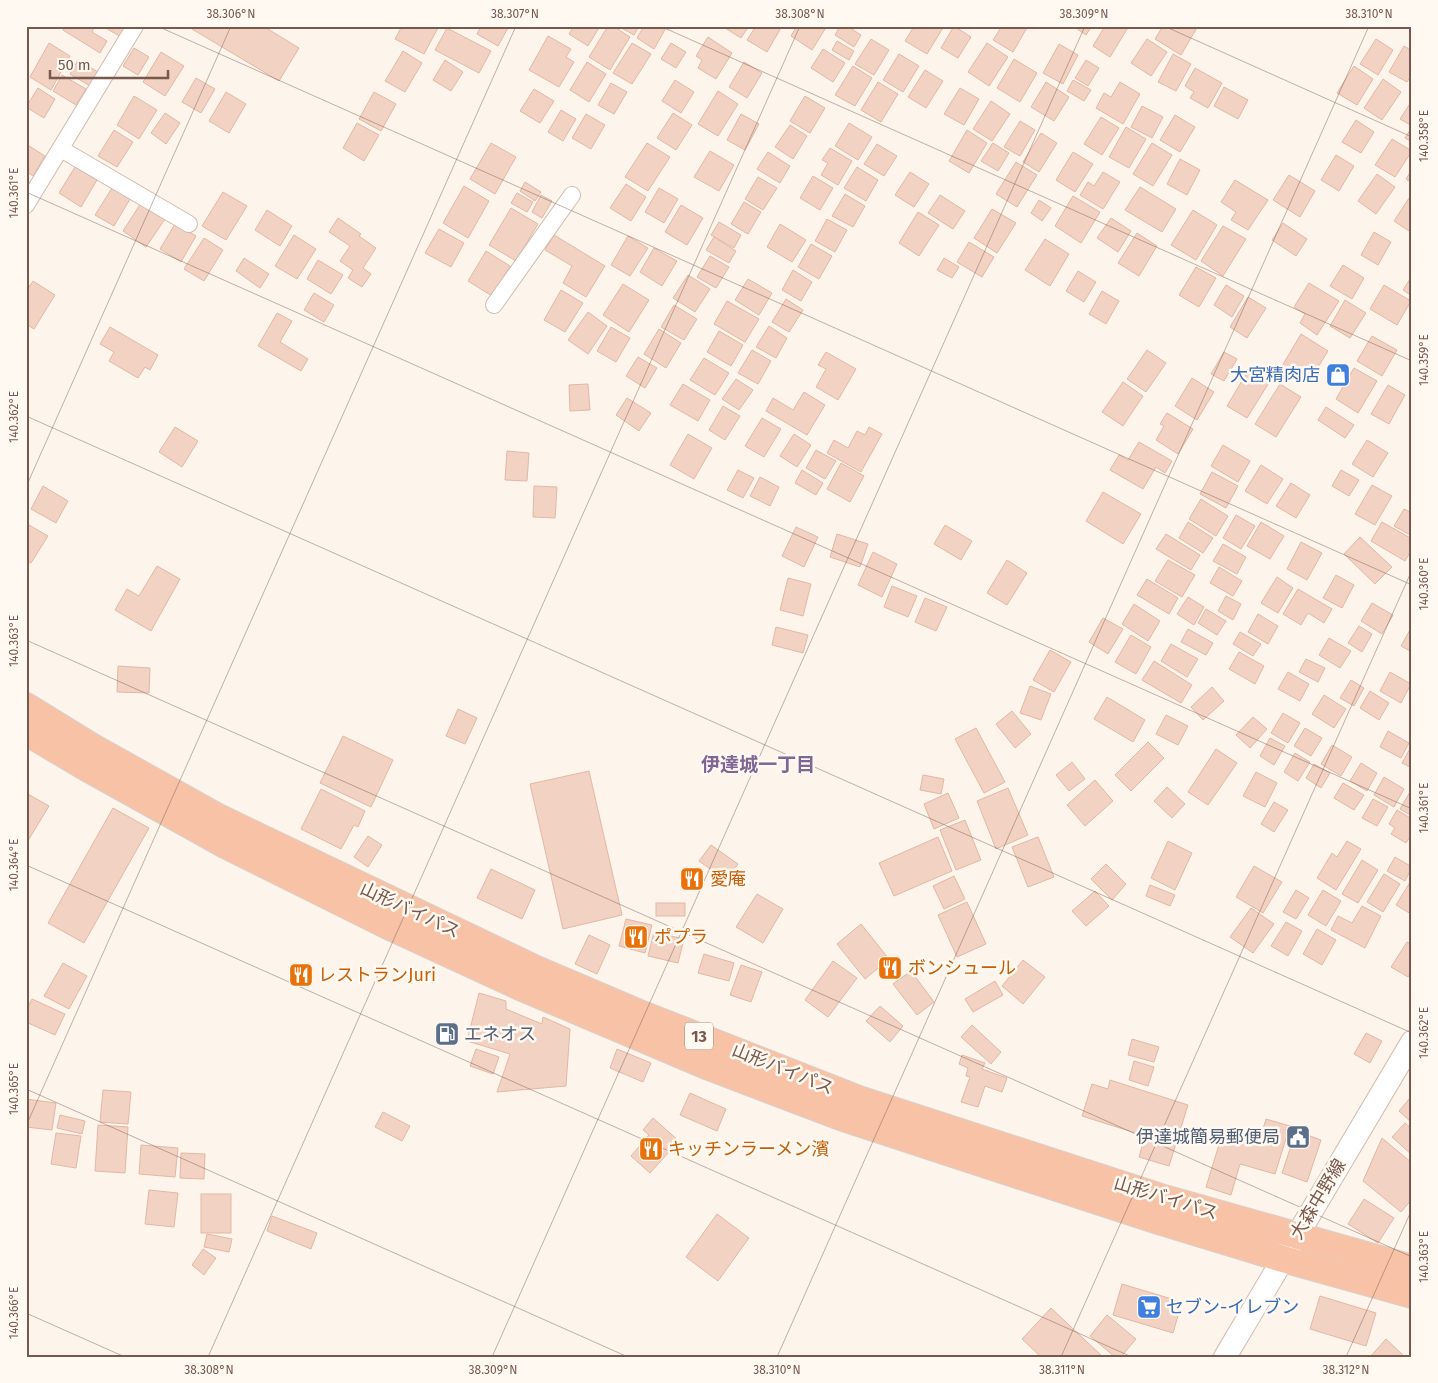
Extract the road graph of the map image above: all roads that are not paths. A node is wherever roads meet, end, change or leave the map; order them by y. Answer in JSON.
{"nodes":[{"id":1,"x":135,"y":26,"type":"edge"},
{"id":2,"x":61,"y":149,"type":"junction"},
{"id":3,"x":572,"y":195,"type":"dead end"},
{"id":4,"x":26,"y":205,"type":"edge"},
{"id":5,"x":189,"y":224,"type":"dead end"},
{"id":6,"x":494,"y":305,"type":"dead end"},
{"id":7,"x":26,"y":706,"type":"edge"},
{"id":8,"x":26,"y":732,"type":"edge"},
{"id":9,"x":1412,"y":1042,"type":"edge"},
{"id":10,"x":1296,"y":1236,"type":"junction"},
{"id":11,"x":1283,"y":1259,"type":"junction"},
{"id":12,"x":1412,"y":1268,"type":"edge"},
{"id":13,"x":1412,"y":1294,"type":"edge"},
{"id":14,"x":1226,"y":1357,"type":"edge"}],
"edges":[{"from":1,"to":2,"type":"street"},
{"from":2,"to":4,"type":"street"},
{"from":2,"to":5,"type":"street"},
{"from":3,"to":6,"type":"street"},
{"from":7,"to":10,"type":"highway","name":"山形バイパス","number":"13"},
{"from":8,"to":11,"type":"highway","name":"山形バイパス","number":"13"},
{"from":9,"to":10,"type":"main road","name":"大森中野線"},
{"from":10,"to":11,"type":"main road","name":"大森中野線"},
{"from":10,"to":12,"type":"highway","name":"山形バイパス","number":"13"},
{"from":11,"to":13,"type":"highway","name":"山形バイパス","number":"13"},
{"from":11,"to":14,"type":"main road","name":"大森中野線"}]}
